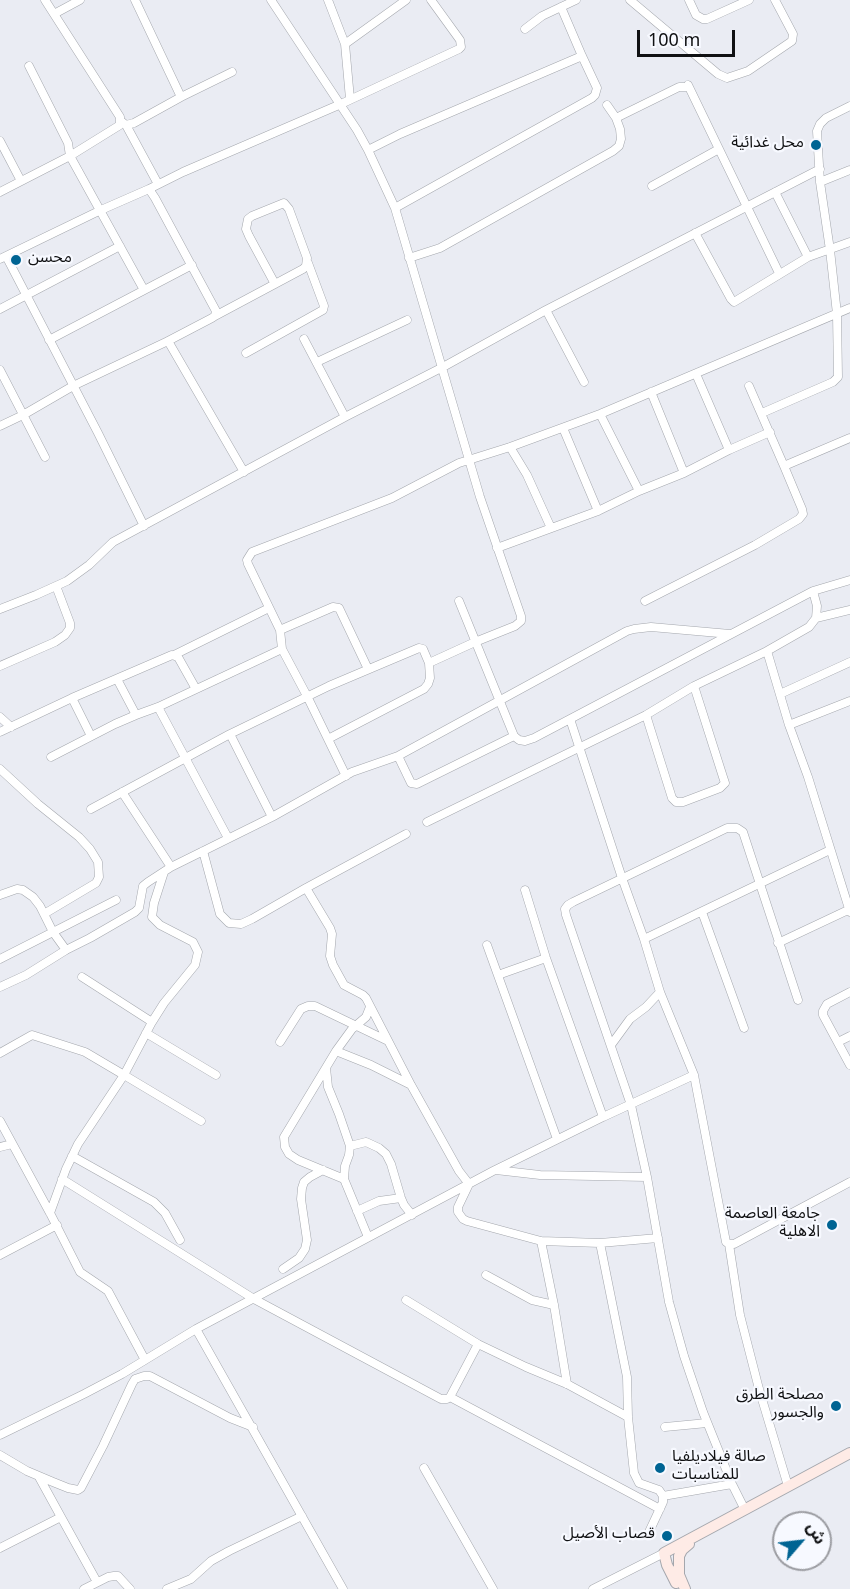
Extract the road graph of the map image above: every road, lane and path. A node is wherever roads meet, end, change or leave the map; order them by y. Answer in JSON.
{"nodes":[{"id":1,"x":45,"y":0,"type":"edge"},
{"id":2,"x":80,"y":0,"type":"edge"},
{"id":3,"x":135,"y":0,"type":"edge"},
{"id":4,"x":271,"y":0,"type":"edge"},
{"id":5,"x":328,"y":0,"type":"edge"},
{"id":6,"x":406,"y":0,"type":"edge"},
{"id":7,"x":431,"y":0,"type":"edge"},
{"id":8,"x":576,"y":0,"type":"edge"},
{"id":9,"x":630,"y":0,"type":"edge"},
{"id":10,"x":689,"y":0,"type":"edge"},
{"id":11,"x":749,"y":0,"type":"edge"},
{"id":12,"x":775,"y":0,"type":"edge"},
{"id":13,"x":561,"y":7,"type":"junction"},
{"id":14,"x":54,"y":14,"type":"junction"},
{"id":15,"x":525,"y":28,"type":"dead end"},
{"id":16,"x":345,"y":44,"type":"junction"},
{"id":17,"x":582,"y":56,"type":"junction"},
{"id":18,"x":29,"y":66,"type":"dead end"},
{"id":19,"x":232,"y":72,"type":"dead end"},
{"id":20,"x":181,"y":97,"type":"junction"},
{"id":21,"x":350,"y":99,"type":"junction"},
{"id":22,"x":340,"y":104,"type":"junction"},
{"id":23,"x":607,"y":105,"type":"dead end"},
{"id":24,"x":850,"y":106,"type":"edge"},
{"id":25,"x":616,"y":118,"type":"junction"},
{"id":26,"x":123,"y":123,"type":"junction"},
{"id":27,"x":0,"y":141,"type":"edge"},
{"id":28,"x":719,"y":149,"type":"junction"},
{"id":29,"x":368,"y":150,"type":"junction"},
{"id":30,"x":70,"y":156,"type":"junction"},
{"id":31,"x":820,"y":169,"type":"junction"},
{"id":32,"x":850,"y":170,"type":"edge"},
{"id":33,"x":21,"y":181,"type":"junction"},
{"id":34,"x":820,"y":182,"type":"junction"},
{"id":35,"x":158,"y":184,"type":"junction"},
{"id":36,"x":652,"y":186,"type":"dead end"},
{"id":37,"x":149,"y":189,"type":"junction"},
{"id":38,"x":0,"y":192,"type":"edge"},
{"id":39,"x":775,"y":192,"type":"junction"},
{"id":40,"x":746,"y":206,"type":"junction"},
{"id":41,"x":395,"y":208,"type":"junction"},
{"id":42,"x":101,"y":210,"type":"junction"},
{"id":43,"x":695,"y":233,"type":"junction"},
{"id":44,"x":850,"y":242,"type":"edge"},
{"id":45,"x":120,"y":246,"type":"junction"},
{"id":46,"x":830,"y":250,"type":"junction"},
{"id":47,"x":808,"y":257,"type":"junction"},
{"id":48,"x":3,"y":258,"type":"edge"},
{"id":49,"x":409,"y":258,"type":"junction"},
{"id":50,"x":308,"y":263,"type":"junction"},
{"id":51,"x":192,"y":265,"type":"junction"},
{"id":52,"x":779,"y":273,"type":"junction"},
{"id":53,"x":275,"y":284,"type":"junction"},
{"id":54,"x":144,"y":290,"type":"junction"},
{"id":55,"x":27,"y":296,"type":"junction"},
{"id":56,"x":850,"y":308,"type":"edge"},
{"id":57,"x":0,"y":309,"type":"edge"},
{"id":58,"x":546,"y":310,"type":"junction"},
{"id":59,"x":837,"y":314,"type":"junction"},
{"id":60,"x":214,"y":316,"type":"junction"},
{"id":61,"x":407,"y":320,"type":"dead end"},
{"id":62,"x":304,"y":339,"type":"dead end"},
{"id":63,"x":49,"y":340,"type":"junction"},
{"id":64,"x":168,"y":340,"type":"junction"},
{"id":65,"x":246,"y":353,"type":"dead end"},
{"id":66,"x":316,"y":362,"type":"junction"},
{"id":67,"x":443,"y":367,"type":"junction"},
{"id":68,"x":0,"y":370,"type":"edge"},
{"id":69,"x":696,"y":374,"type":"junction"},
{"id":70,"x":584,"y":382,"type":"dead end"},
{"id":71,"x":74,"y":386,"type":"junction"},
{"id":72,"x":749,"y":386,"type":"dead end"},
{"id":73,"x":651,"y":392,"type":"junction"},
{"id":74,"x":600,"y":414,"type":"junction"},
{"id":75,"x":762,"y":414,"type":"junction"},
{"id":76,"x":24,"y":415,"type":"junction"},
{"id":77,"x":345,"y":417,"type":"junction"},
{"id":78,"x":0,"y":426,"type":"edge"},
{"id":79,"x":563,"y":428,"type":"junction"},
{"id":80,"x":770,"y":432,"type":"junction"},
{"id":81,"x":850,"y":438,"type":"edge"},
{"id":82,"x":510,"y":447,"type":"junction"},
{"id":83,"x":729,"y":450,"type":"junction"},
{"id":84,"x":45,"y":457,"type":"dead end"},
{"id":85,"x":470,"y":460,"type":"junction"},
{"id":86,"x":784,"y":466,"type":"junction"},
{"id":87,"x":244,"y":471,"type":"junction"},
{"id":88,"x":684,"y":473,"type":"junction"},
{"id":89,"x":639,"y":490,"type":"junction"},
{"id":90,"x":598,"y":511,"type":"junction"},
{"id":91,"x":144,"y":526,"type":"junction"},
{"id":92,"x":551,"y":528,"type":"junction"},
{"id":93,"x":497,"y":548,"type":"junction"},
{"id":94,"x":850,"y":580,"type":"edge"},
{"id":95,"x":56,"y":586,"type":"junction"},
{"id":96,"x":813,"y":591,"type":"junction"},
{"id":97,"x":459,"y":601,"type":"dead end"},
{"id":98,"x":645,"y":601,"type":"dead end"},
{"id":99,"x":1,"y":607,"type":"edge"},
{"id":100,"x":269,"y":608,"type":"junction"},
{"id":101,"x":850,"y":610,"type":"edge"},
{"id":102,"x":816,"y":618,"type":"junction"},
{"id":103,"x":280,"y":630,"type":"junction"},
{"id":104,"x":730,"y":634,"type":"junction"},
{"id":105,"x":475,"y":642,"type":"junction"},
{"id":106,"x":282,"y":650,"type":"junction"},
{"id":107,"x":767,"y":651,"type":"junction"},
{"id":108,"x":174,"y":655,"type":"junction"},
{"id":109,"x":850,"y":662,"type":"edge"},
{"id":110,"x":429,"y":663,"type":"junction"},
{"id":111,"x":0,"y":666,"type":"edge"},
{"id":112,"x":368,"y":669,"type":"junction"},
{"id":113,"x":117,"y":679,"type":"junction"},
{"id":114,"x":694,"y":686,"type":"junction"},
{"id":115,"x":196,"y":689,"type":"junction"},
{"id":116,"x":780,"y":694,"type":"junction"},
{"id":117,"x":307,"y":696,"type":"junction"},
{"id":118,"x":72,"y":698,"type":"junction"},
{"id":119,"x":500,"y":701,"type":"junction"},
{"id":120,"x":850,"y":701,"type":"edge"},
{"id":121,"x":158,"y":707,"type":"junction"},
{"id":122,"x":136,"y":715,"type":"junction"},
{"id":123,"x":646,"y":715,"type":"junction"},
{"id":124,"x":0,"y":717,"type":"edge"},
{"id":125,"x":570,"y":719,"type":"junction"},
{"id":126,"x":789,"y":725,"type":"junction"},
{"id":127,"x":10,"y":727,"type":"junction"},
{"id":128,"x":0,"y":732,"type":"edge"},
{"id":129,"x":230,"y":734,"type":"junction"},
{"id":130,"x":91,"y":736,"type":"junction"},
{"id":131,"x":514,"y":736,"type":"junction"},
{"id":132,"x":328,"y":739,"type":"junction"},
{"id":133,"x":579,"y":747,"type":"junction"},
{"id":134,"x":398,"y":756,"type":"junction"},
{"id":135,"x":51,"y":757,"type":"dead end"},
{"id":136,"x":186,"y":758,"type":"junction"},
{"id":137,"x":0,"y":769,"type":"edge"},
{"id":138,"x":346,"y":776,"type":"junction"},
{"id":139,"x":122,"y":792,"type":"junction"},
{"id":140,"x":91,"y":809,"type":"dead end"},
{"id":141,"x":272,"y":817,"type":"junction"},
{"id":142,"x":426,"y":822,"type":"dead end"},
{"id":143,"x":406,"y":834,"type":"dead end"},
{"id":144,"x":228,"y":838,"type":"junction"},
{"id":145,"x":830,"y":850,"type":"junction"},
{"id":146,"x":203,"y":851,"type":"junction"},
{"id":147,"x":167,"y":870,"type":"junction"},
{"id":148,"x":622,"y":878,"type":"junction"},
{"id":149,"x":760,"y":884,"type":"junction"},
{"id":150,"x":306,"y":888,"type":"junction"},
{"id":151,"x":525,"y":890,"type":"dead end"},
{"id":152,"x":0,"y":895,"type":"edge"},
{"id":153,"x":116,"y":900,"type":"dead end"},
{"id":154,"x":850,"y":910,"type":"edge"},
{"id":155,"x":702,"y":912,"type":"junction"},
{"id":156,"x":44,"y":914,"type":"junction"},
{"id":157,"x":53,"y":932,"type":"junction"},
{"id":158,"x":644,"y":939,"type":"junction"},
{"id":159,"x":778,"y":943,"type":"junction"},
{"id":160,"x":487,"y":945,"type":"dead end"},
{"id":161,"x":66,"y":950,"type":"junction"},
{"id":162,"x":546,"y":958,"type":"junction"},
{"id":163,"x":0,"y":959,"type":"edge"},
{"id":164,"x":498,"y":975,"type":"junction"},
{"id":165,"x":82,"y":977,"type":"dead end"},
{"id":166,"x":0,"y":987,"type":"edge"},
{"id":167,"x":660,"y":992,"type":"junction"},
{"id":168,"x":850,"y":992,"type":"edge"},
{"id":169,"x":798,"y":1000,"type":"dead end"},
{"id":170,"x":370,"y":1007,"type":"junction"},
{"id":171,"x":152,"y":1022,"type":"junction"},
{"id":172,"x":357,"y":1026,"type":"junction"},
{"id":173,"x":744,"y":1028,"type":"dead end"},
{"id":174,"x":146,"y":1033,"type":"junction"},
{"id":175,"x":850,"y":1036,"type":"edge"},
{"id":176,"x":388,"y":1041,"type":"junction"},
{"id":177,"x":280,"y":1042,"type":"dead end"},
{"id":178,"x":837,"y":1042,"type":"junction"},
{"id":179,"x":611,"y":1045,"type":"junction"},
{"id":180,"x":336,"y":1051,"type":"junction"},
{"id":181,"x":0,"y":1053,"type":"edge"},
{"id":182,"x":850,"y":1065,"type":"edge"},
{"id":183,"x":326,"y":1066,"type":"junction"},
{"id":184,"x":123,"y":1075,"type":"junction"},
{"id":185,"x":216,"y":1075,"type":"dead end"},
{"id":186,"x":694,"y":1075,"type":"junction"},
{"id":187,"x":411,"y":1085,"type":"junction"},
{"id":188,"x":631,"y":1105,"type":"junction"},
{"id":189,"x":603,"y":1117,"type":"junction"},
{"id":190,"x":0,"y":1121,"type":"edge"},
{"id":191,"x":201,"y":1121,"type":"dead end"},
{"id":192,"x":557,"y":1139,"type":"junction"},
{"id":193,"x":12,"y":1144,"type":"junction"},
{"id":194,"x":350,"y":1146,"type":"junction"},
{"id":195,"x":0,"y":1147,"type":"edge"},
{"id":196,"x":72,"y":1156,"type":"junction"},
{"id":197,"x":323,"y":1170,"type":"junction"},
{"id":198,"x":495,"y":1170,"type":"junction"},
{"id":199,"x":647,"y":1177,"type":"junction"},
{"id":200,"x":62,"y":1179,"type":"junction"},
{"id":201,"x":344,"y":1179,"type":"junction"},
{"id":202,"x":850,"y":1182,"type":"edge"},
{"id":203,"x":469,"y":1184,"type":"junction"},
{"id":204,"x":401,"y":1198,"type":"junction"},
{"id":205,"x":357,"y":1211,"type":"junction"},
{"id":206,"x":50,"y":1213,"type":"junction"},
{"id":207,"x":411,"y":1215,"type":"junction"},
{"id":208,"x":57,"y":1225,"type":"junction"},
{"id":209,"x":368,"y":1237,"type":"junction"},
{"id":210,"x":658,"y":1238,"type":"junction"},
{"id":211,"x":180,"y":1240,"type":"dead end"},
{"id":212,"x":542,"y":1240,"type":"junction"},
{"id":213,"x":600,"y":1243,"type":"junction"},
{"id":214,"x":729,"y":1244,"type":"junction"},
{"id":215,"x":0,"y":1255,"type":"edge"},
{"id":216,"x":283,"y":1269,"type":"dead end"},
{"id":217,"x":486,"y":1275,"type":"dead end"},
{"id":218,"x":254,"y":1299,"type":"junction"},
{"id":219,"x":406,"y":1300,"type":"dead end"},
{"id":220,"x":554,"y":1305,"type":"junction"},
{"id":221,"x":196,"y":1329,"type":"junction"},
{"id":222,"x":478,"y":1344,"type":"junction"},
{"id":223,"x":145,"y":1360,"type":"junction"},
{"id":224,"x":567,"y":1384,"type":"junction"},
{"id":225,"x":450,"y":1397,"type":"junction"},
{"id":226,"x":628,"y":1417,"type":"junction"},
{"id":227,"x":707,"y":1423,"type":"junction"},
{"id":228,"x":252,"y":1427,"type":"junction"},
{"id":229,"x":665,"y":1427,"type":"dead end"},
{"id":230,"x":0,"y":1435,"type":"edge"},
{"id":231,"x":0,"y":1455,"type":"edge"},
{"id":232,"x":849,"y":1456,"type":"edge"},
{"id":233,"x":424,"y":1468,"type":"dead end"},
{"id":234,"x":39,"y":1477,"type":"junction"},
{"id":235,"x":732,"y":1484,"type":"junction"},
{"id":236,"x":789,"y":1486,"type":"junction"},
{"id":237,"x":663,"y":1496,"type":"junction"},
{"id":238,"x":660,"y":1509,"type":"junction"},
{"id":239,"x":745,"y":1510,"type":"junction"},
{"id":240,"x":302,"y":1516,"type":"junction"},
{"id":241,"x":61,"y":1517,"type":"junction"},
{"id":242,"x":649,"y":1532,"type":"dead end"},
{"id":243,"x":704,"y":1532,"type":"junction"},
{"id":244,"x":0,"y":1548,"type":"edge"},
{"id":245,"x":664,"y":1553,"type":"junction"},
{"id":246,"x":679,"y":1575,"type":"junction"},
{"id":247,"x":98,"y":1582,"type":"junction"},
{"id":248,"x":84,"y":1589,"type":"edge"},
{"id":249,"x":130,"y":1589,"type":"edge"},
{"id":250,"x":167,"y":1589,"type":"edge"},
{"id":251,"x":343,"y":1589,"type":"edge"},
{"id":252,"x":493,"y":1589,"type":"edge"},
{"id":253,"x":593,"y":1589,"type":"edge"},
{"id":254,"x":680,"y":1589,"type":"edge"},
{"id":255,"x":685,"y":1589,"type":"edge"}],
"edges":[{"from":1,"to":14,"type":"street"},
{"from":2,"to":14,"type":"street"},
{"from":3,"to":20,"type":"street"},
{"from":4,"to":22,"type":"street"},
{"from":5,"to":16,"type":"street"},
{"from":6,"to":16,"type":"street"},
{"from":7,"to":21,"type":"street"},
{"from":8,"to":13,"type":"street"},
{"from":9,"to":12,"type":"street"},
{"from":10,"to":11,"type":"street"},
{"from":13,"to":15,"type":"street"},
{"from":13,"to":17,"type":"street"},
{"from":14,"to":26,"type":"street"},
{"from":16,"to":21,"type":"street"},
{"from":17,"to":29,"type":"street"},
{"from":17,"to":41,"type":"street"},
{"from":18,"to":30,"type":"street"},
{"from":19,"to":20,"type":"street"},
{"from":20,"to":26,"type":"street"},
{"from":21,"to":22,"type":"street"},
{"from":22,"to":29,"type":"street"},
{"from":22,"to":35,"type":"street"},
{"from":23,"to":25,"type":"street"},
{"from":24,"to":31,"type":"street"},
{"from":25,"to":28,"type":"street"},
{"from":25,"to":49,"type":"street"},
{"from":26,"to":30,"type":"street"},
{"from":26,"to":35,"type":"street"},
{"from":27,"to":33,"type":"street"},
{"from":28,"to":36,"type":"street"},
{"from":28,"to":40,"type":"street"},
{"from":29,"to":41,"type":"street"},
{"from":30,"to":33,"type":"street"},
{"from":30,"to":42,"type":"street"},
{"from":31,"to":34,"type":"street"},
{"from":31,"to":39,"type":"street"},
{"from":32,"to":34,"type":"street"},
{"from":33,"to":38,"type":"street"},
{"from":34,"to":46,"type":"street"},
{"from":35,"to":37,"type":"street"},
{"from":37,"to":42,"type":"street"},
{"from":37,"to":51,"type":"street"},
{"from":39,"to":40,"type":"street"},
{"from":39,"to":47,"type":"street"},
{"from":40,"to":43,"type":"street"},
{"from":40,"to":52,"type":"street"},
{"from":41,"to":49,"type":"street"},
{"from":42,"to":45,"type":"street"},
{"from":42,"to":48,"type":"street"},
{"from":43,"to":52,"type":"street"},
{"from":43,"to":58,"type":"street"},
{"from":44,"to":46,"type":"street"},
{"from":45,"to":54,"type":"street"},
{"from":45,"to":55,"type":"street"},
{"from":46,"to":47,"type":"street"},
{"from":46,"to":59,"type":"street"},
{"from":47,"to":52,"type":"street"},
{"from":48,"to":55,"type":"street"},
{"from":49,"to":67,"type":"street"},
{"from":50,"to":53,"type":"street"},
{"from":50,"to":53,"type":"street"},
{"from":50,"to":65,"type":"street"},
{"from":51,"to":54,"type":"street"},
{"from":51,"to":60,"type":"street"},
{"from":53,"to":60,"type":"street"},
{"from":54,"to":63,"type":"street"},
{"from":55,"to":57,"type":"street"},
{"from":55,"to":63,"type":"street"},
{"from":56,"to":59,"type":"street"},
{"from":58,"to":67,"type":"street"},
{"from":58,"to":70,"type":"street"},
{"from":59,"to":69,"type":"street"},
{"from":59,"to":75,"type":"street"},
{"from":60,"to":64,"type":"street"},
{"from":61,"to":66,"type":"street"},
{"from":62,"to":66,"type":"street"},
{"from":63,"to":71,"type":"street"},
{"from":64,"to":71,"type":"street"},
{"from":64,"to":87,"type":"street"},
{"from":66,"to":77,"type":"street"},
{"from":67,"to":77,"type":"street"},
{"from":67,"to":85,"type":"street"},
{"from":68,"to":76,"type":"street"},
{"from":69,"to":73,"type":"street"},
{"from":69,"to":83,"type":"street"},
{"from":71,"to":76,"type":"street"},
{"from":71,"to":91,"type":"street"},
{"from":72,"to":75,"type":"street"},
{"from":73,"to":74,"type":"street"},
{"from":73,"to":88,"type":"street"},
{"from":74,"to":79,"type":"street"},
{"from":74,"to":89,"type":"street"},
{"from":75,"to":80,"type":"street"},
{"from":76,"to":78,"type":"street"},
{"from":76,"to":84,"type":"street"},
{"from":77,"to":87,"type":"street"},
{"from":79,"to":82,"type":"street"},
{"from":79,"to":90,"type":"street"},
{"from":80,"to":83,"type":"street"},
{"from":80,"to":86,"type":"street"},
{"from":81,"to":86,"type":"street"},
{"from":82,"to":85,"type":"street"},
{"from":82,"to":92,"type":"street"},
{"from":83,"to":88,"type":"street"},
{"from":85,"to":93,"type":"street"},
{"from":85,"to":100,"type":"street"},
{"from":86,"to":98,"type":"street"},
{"from":87,"to":91,"type":"street"},
{"from":88,"to":89,"type":"street"},
{"from":89,"to":90,"type":"street"},
{"from":90,"to":92,"type":"street"},
{"from":91,"to":95,"type":"street"},
{"from":92,"to":93,"type":"street"},
{"from":93,"to":105,"type":"street"},
{"from":94,"to":96,"type":"street"},
{"from":95,"to":99,"type":"street"},
{"from":95,"to":111,"type":"street"},
{"from":96,"to":102,"type":"street"},
{"from":96,"to":104,"type":"street"},
{"from":97,"to":105,"type":"street"},
{"from":100,"to":103,"type":"street"},
{"from":100,"to":108,"type":"street"},
{"from":101,"to":102,"type":"street"},
{"from":102,"to":107,"type":"street"},
{"from":103,"to":106,"type":"street"},
{"from":103,"to":112,"type":"street"},
{"from":104,"to":119,"type":"street"},
{"from":104,"to":125,"type":"street"},
{"from":105,"to":110,"type":"street"},
{"from":105,"to":119,"type":"street"},
{"from":106,"to":115,"type":"street"},
{"from":106,"to":117,"type":"street"},
{"from":107,"to":114,"type":"street"},
{"from":107,"to":116,"type":"street"},
{"from":108,"to":113,"type":"street"},
{"from":108,"to":115,"type":"street"},
{"from":109,"to":116,"type":"street"},
{"from":110,"to":112,"type":"street"},
{"from":110,"to":132,"type":"street"},
{"from":112,"to":117,"type":"street"},
{"from":113,"to":118,"type":"street"},
{"from":113,"to":122,"type":"street"},
{"from":114,"to":123,"type":"street"},
{"from":114,"to":123,"type":"street"},
{"from":115,"to":121,"type":"street"},
{"from":116,"to":126,"type":"street"},
{"from":117,"to":129,"type":"street"},
{"from":117,"to":132,"type":"street"},
{"from":118,"to":127,"type":"street"},
{"from":118,"to":130,"type":"street"},
{"from":119,"to":131,"type":"street"},
{"from":119,"to":134,"type":"street"},
{"from":120,"to":126,"type":"street"},
{"from":121,"to":122,"type":"street"},
{"from":121,"to":136,"type":"street"},
{"from":122,"to":130,"type":"street"},
{"from":123,"to":133,"type":"street"},
{"from":124,"to":127,"type":"street"},
{"from":125,"to":131,"type":"street"},
{"from":125,"to":133,"type":"street"},
{"from":126,"to":145,"type":"street"},
{"from":127,"to":128,"type":"street"},
{"from":129,"to":136,"type":"street"},
{"from":129,"to":141,"type":"street"},
{"from":130,"to":135,"type":"street"},
{"from":131,"to":134,"type":"street"},
{"from":132,"to":138,"type":"street"},
{"from":133,"to":142,"type":"street"},
{"from":133,"to":148,"type":"street"},
{"from":134,"to":138,"type":"street"},
{"from":136,"to":139,"type":"street"},
{"from":136,"to":144,"type":"street"},
{"from":137,"to":156,"type":"street"},
{"from":138,"to":141,"type":"street"},
{"from":139,"to":140,"type":"street"},
{"from":139,"to":147,"type":"street"},
{"from":141,"to":144,"type":"street"},
{"from":143,"to":150,"type":"street"},
{"from":144,"to":146,"type":"street"},
{"from":145,"to":149,"type":"street"},
{"from":145,"to":154,"type":"street"},
{"from":146,"to":147,"type":"street"},
{"from":146,"to":150,"type":"street"},
{"from":147,"to":161,"type":"street"},
{"from":147,"to":171,"type":"street"},
{"from":148,"to":149,"type":"street"},
{"from":148,"to":158,"type":"street"},
{"from":148,"to":179,"type":"street"},
{"from":149,"to":155,"type":"street"},
{"from":149,"to":159,"type":"street"},
{"from":150,"to":170,"type":"street"},
{"from":151,"to":162,"type":"street"},
{"from":152,"to":156,"type":"street"},
{"from":153,"to":157,"type":"street"},
{"from":154,"to":159,"type":"street"},
{"from":155,"to":158,"type":"street"},
{"from":155,"to":173,"type":"street"},
{"from":156,"to":157,"type":"street"},
{"from":157,"to":161,"type":"street"},
{"from":157,"to":163,"type":"street"},
{"from":158,"to":167,"type":"street"},
{"from":159,"to":169,"type":"street"},
{"from":160,"to":164,"type":"street"},
{"from":161,"to":166,"type":"street"},
{"from":162,"to":164,"type":"street"},
{"from":162,"to":189,"type":"street"},
{"from":164,"to":192,"type":"street"},
{"from":165,"to":171,"type":"street"},
{"from":167,"to":179,"type":"street"},
{"from":167,"to":186,"type":"street"},
{"from":168,"to":178,"type":"street"},
{"from":170,"to":172,"type":"street"},
{"from":170,"to":176,"type":"street"},
{"from":171,"to":174,"type":"street"},
{"from":172,"to":176,"type":"street"},
{"from":172,"to":177,"type":"street"},
{"from":172,"to":180,"type":"street"},
{"from":174,"to":184,"type":"street"},
{"from":174,"to":185,"type":"street"},
{"from":175,"to":178,"type":"street"},
{"from":176,"to":187,"type":"street"},
{"from":178,"to":182,"type":"street"},
{"from":179,"to":188,"type":"street"},
{"from":180,"to":183,"type":"street"},
{"from":180,"to":187,"type":"street"},
{"from":181,"to":184,"type":"street"},
{"from":183,"to":194,"type":"street"},
{"from":183,"to":197,"type":"street"},
{"from":184,"to":191,"type":"street"},
{"from":184,"to":196,"type":"street"},
{"from":186,"to":188,"type":"street"},
{"from":186,"to":214,"type":"street"},
{"from":187,"to":203,"type":"street"},
{"from":188,"to":189,"type":"street"},
{"from":188,"to":199,"type":"street"},
{"from":189,"to":192,"type":"street"},
{"from":190,"to":193,"type":"street"},
{"from":192,"to":198,"type":"street"},
{"from":193,"to":195,"type":"street"},
{"from":193,"to":206,"type":"street"},
{"from":194,"to":201,"type":"street"},
{"from":194,"to":204,"type":"street"},
{"from":196,"to":200,"type":"street"},
{"from":196,"to":211,"type":"street"},
{"from":197,"to":201,"type":"street"},
{"from":197,"to":216,"type":"street"},
{"from":198,"to":199,"type":"street"},
{"from":198,"to":203,"type":"street"},
{"from":199,"to":210,"type":"street"},
{"from":200,"to":206,"type":"street"},
{"from":200,"to":218,"type":"street"},
{"from":201,"to":205,"type":"street"},
{"from":202,"to":214,"type":"street"},
{"from":203,"to":207,"type":"street"},
{"from":203,"to":212,"type":"street"},
{"from":204,"to":205,"type":"street"},
{"from":204,"to":207,"type":"street"},
{"from":205,"to":209,"type":"street"},
{"from":206,"to":208,"type":"street"},
{"from":207,"to":209,"type":"street"},
{"from":208,"to":215,"type":"street"},
{"from":208,"to":223,"type":"street"},
{"from":209,"to":218,"type":"street"},
{"from":210,"to":213,"type":"street"},
{"from":210,"to":227,"type":"street"},
{"from":212,"to":213,"type":"street"},
{"from":212,"to":220,"type":"street"},
{"from":213,"to":226,"type":"street"},
{"from":214,"to":236,"type":"street"},
{"from":217,"to":220,"type":"street"},
{"from":218,"to":221,"type":"street"},
{"from":218,"to":225,"type":"street"},
{"from":219,"to":222,"type":"street"},
{"from":220,"to":224,"type":"street"},
{"from":221,"to":223,"type":"street"},
{"from":221,"to":228,"type":"street"},
{"from":222,"to":224,"type":"street"},
{"from":222,"to":225,"type":"street"},
{"from":223,"to":230,"type":"street"},
{"from":224,"to":226,"type":"street"},
{"from":225,"to":238,"type":"street"},
{"from":226,"to":237,"type":"street"},
{"from":227,"to":229,"type":"street"},
{"from":227,"to":235,"type":"street"},
{"from":228,"to":234,"type":"street"},
{"from":228,"to":240,"type":"street"},
{"from":231,"to":234,"type":"street"},
{"from":232,"to":236,"type":"street"},
{"from":233,"to":252,"type":"street"},
{"from":234,"to":241,"type":"street"},
{"from":235,"to":237,"type":"street"},
{"from":235,"to":239,"type":"street"},
{"from":236,"to":239,"type":"street"},
{"from":237,"to":238,"type":"street"},
{"from":238,"to":242,"type":"street"},
{"from":239,"to":243,"type":"street"},
{"from":240,"to":250,"type":"street"},
{"from":240,"to":251,"type":"street"},
{"from":241,"to":244,"type":"street"},
{"from":241,"to":247,"type":"street"},
{"from":243,"to":245,"type":"street"},
{"from":243,"to":246,"type":"street"},
{"from":245,"to":246,"type":"street"},
{"from":245,"to":253,"type":"street"},
{"from":245,"to":254,"type":"street"},
{"from":246,"to":255,"type":"street"},
{"from":247,"to":248,"type":"street"},
{"from":247,"to":249,"type":"street"}]}
